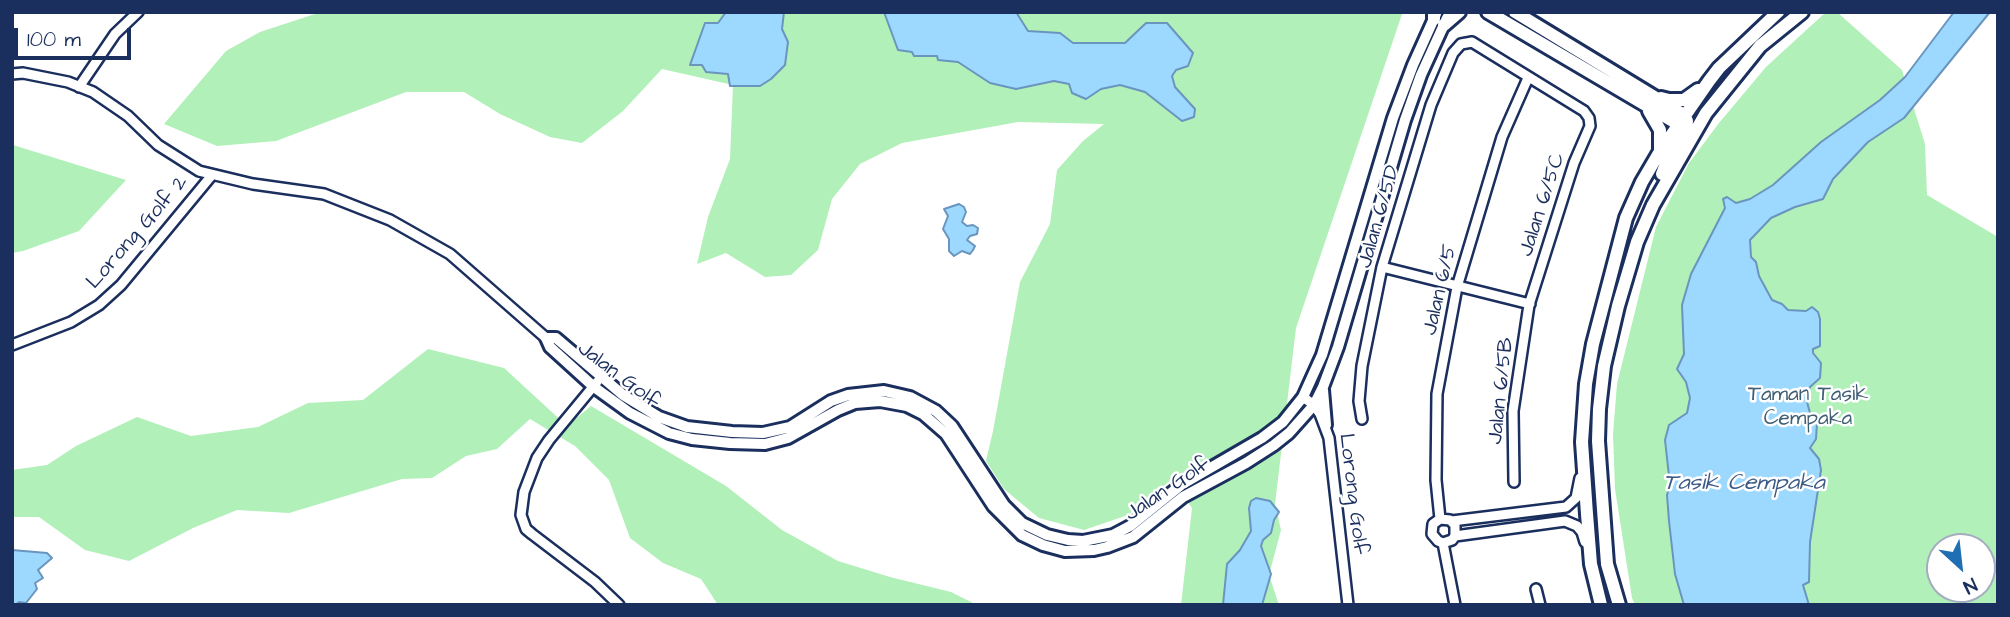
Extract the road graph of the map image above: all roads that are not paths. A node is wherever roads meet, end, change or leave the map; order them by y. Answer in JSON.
{"nodes":[{"id":1,"x":138,"y":12,"type":"edge"},
{"id":2,"x":1450,"y":12,"type":"edge"},
{"id":3,"x":1458,"y":12,"type":"edge"},
{"id":4,"x":1515,"y":12,"type":"edge"},
{"id":5,"x":1791,"y":12,"type":"edge"},
{"id":6,"x":1802,"y":12,"type":"edge"},
{"id":7,"x":1491,"y":13,"type":"edge"},
{"id":8,"x":1777,"y":13,"type":"edge"},
{"id":9,"x":1437,"y":17,"type":"edge"},
{"id":10,"x":1537,"y":25,"type":"junction"},
{"id":11,"x":1760,"y":46,"type":"junction"},
{"id":12,"x":12,"y":74,"type":"edge"},
{"id":13,"x":1528,"y":78,"type":"junction"},
{"id":14,"x":1709,"y":81,"type":"junction"},
{"id":15,"x":79,"y":87,"type":"junction"},
{"id":16,"x":1647,"y":100,"type":"junction"},
{"id":17,"x":1393,"y":118,"type":"junction"},
{"id":18,"x":1405,"y":120,"type":"junction"},
{"id":19,"x":1683,"y":121,"type":"junction"},
{"id":20,"x":1659,"y":153,"type":"junction"},
{"id":21,"x":212,"y":175,"type":"junction"},
{"id":22,"x":1653,"y":205,"type":"junction"},
{"id":23,"x":1382,"y":267,"type":"junction"},
{"id":24,"x":1457,"y":287,"type":"junction"},
{"id":25,"x":1530,"y":304,"type":"junction"},
{"id":26,"x":546,"y":338,"type":"joint"},
{"id":27,"x":12,"y":345,"type":"edge"},
{"id":28,"x":597,"y":382,"type":"junction"},
{"id":29,"x":1323,"y":387,"type":"junction"},
{"id":30,"x":1303,"y":397,"type":"junction"},
{"id":31,"x":1314,"y":405,"type":"junction"},
{"id":32,"x":1362,"y":419,"type":"dead end"},
{"id":33,"x":656,"y":422,"type":"junction"},
{"id":34,"x":1299,"y":423,"type":"junction"},
{"id":35,"x":1326,"y":428,"type":"junction"},
{"id":36,"x":1582,"y":442,"type":"junction"},
{"id":37,"x":1514,"y":482,"type":"dead end"},
{"id":38,"x":1440,"y":519,"type":"junction"},
{"id":39,"x":1452,"y":521,"type":"junction"},
{"id":40,"x":1455,"y":536,"type":"junction"},
{"id":41,"x":1443,"y":543,"type":"junction"},
{"id":42,"x":1591,"y":564,"type":"junction"},
{"id":43,"x":1536,"y":589,"type":"dead end"},
{"id":44,"x":619,"y":605,"type":"edge"},
{"id":45,"x":1348,"y":605,"type":"edge"},
{"id":46,"x":1455,"y":605,"type":"edge"},
{"id":47,"x":1540,"y":605,"type":"edge"},
{"id":48,"x":1601,"y":605,"type":"edge"},
{"id":49,"x":1619,"y":605,"type":"edge"}],
"edges":[{"from":1,"to":15,"type":"street"},
{"from":2,"to":9,"type":"street","name":"Jalan Golf"},
{"from":3,"to":9,"type":"main road"},
{"from":4,"to":10,"type":"main road"},
{"from":5,"to":8,"type":"main road"},
{"from":6,"to":11,"type":"main road"},
{"from":7,"to":10,"type":"main road"},
{"from":7,"to":16,"type":"main road"},
{"from":8,"to":14,"type":"main road"},
{"from":9,"to":17,"type":"street","name":"Jalan Golf"},
{"from":9,"to":18,"type":"street","name":"Jalan Golf"},
{"from":10,"to":16,"type":"main road"},
{"from":11,"to":19,"type":"main road"},
{"from":11,"to":22,"type":"main road"},
{"from":12,"to":15,"type":"street","name":"Jalan Golf"},
{"from":13,"to":23,"type":"street","name":"Jalan 6/5D"},
{"from":13,"to":24,"type":"street","name":"Jalan 6/5"},
{"from":13,"to":25,"type":"street","name":"Jalan 6/5C"},
{"from":14,"to":16,"type":"main road"},
{"from":14,"to":19,"type":"main road"},
{"from":15,"to":21,"type":"street","name":"Jalan Golf"},
{"from":16,"to":19,"type":"main road"},
{"from":16,"to":20,"type":"main road"},
{"from":17,"to":18,"type":"street"},
{"from":17,"to":30,"type":"street","name":"Jalan Golf"},
{"from":18,"to":29,"type":"street","name":"Jalan Golf"},
{"from":19,"to":20,"type":"main road"},
{"from":19,"to":22,"type":"main road"},
{"from":20,"to":36,"type":"main road"},
{"from":21,"to":26,"type":"street","name":"Jalan Golf"},
{"from":21,"to":27,"type":"street","name":"Lorong Golf 2"},
{"from":22,"to":49,"type":"main road"},
{"from":23,"to":24,"type":"street"},
{"from":23,"to":32,"type":"street","name":"Jalan 6/5D"},
{"from":24,"to":25,"type":"street"},
{"from":24,"to":38,"type":"street","name":"Jalan 6/5"},
{"from":25,"to":37,"type":"street","name":"Jalan 6/5B"},
{"from":26,"to":28,"type":"street","name":"Jalan Golf"},
{"from":28,"to":33,"type":"street","name":"Jalan Golf"},
{"from":28,"to":44,"type":"street"},
{"from":29,"to":31,"type":"street","name":"Jalan Golf"},
{"from":29,"to":35,"type":"street"},
{"from":30,"to":31,"type":"street","name":"Lorong Golf"},
{"from":30,"to":33,"type":"street","name":"Jalan Golf"},
{"from":31,"to":34,"type":"street","name":"Jalan Golf"},
{"from":31,"to":35,"type":"street","name":"Lorong Golf"},
{"from":33,"to":34,"type":"street","name":"Jalan Golf"},
{"from":34,"to":35,"type":"street"},
{"from":35,"to":45,"type":"street","name":"Lorong Golf"},
{"from":36,"to":39,"type":"street"},
{"from":36,"to":42,"type":"main road"},
{"from":38,"to":39,"type":"street"},
{"from":38,"to":41,"type":"street"},
{"from":39,"to":40,"type":"street"},
{"from":40,"to":41,"type":"street"},
{"from":40,"to":42,"type":"street"},
{"from":41,"to":46,"type":"street"},
{"from":42,"to":48,"type":"main road"},
{"from":43,"to":47,"type":"street"}]}
